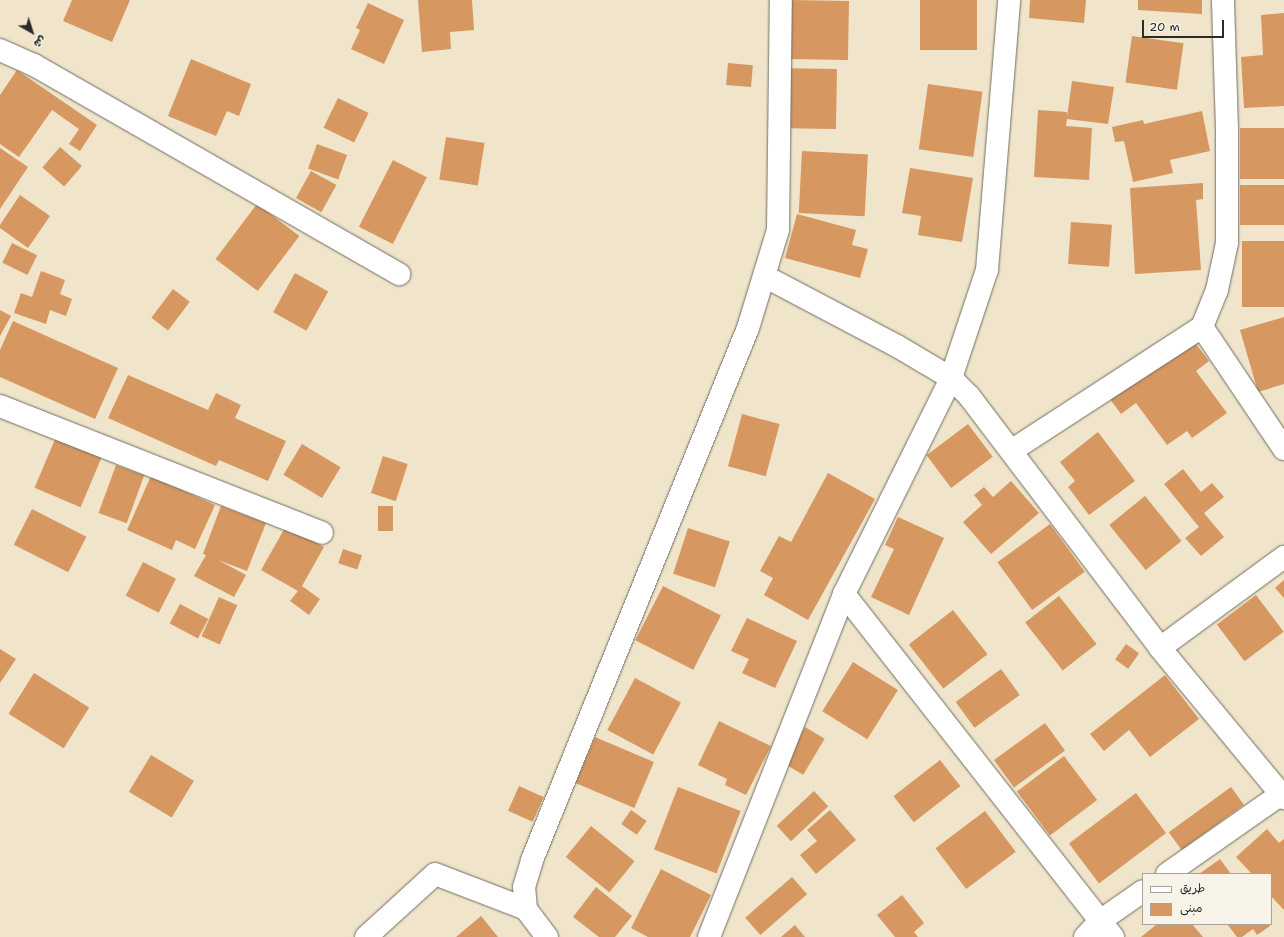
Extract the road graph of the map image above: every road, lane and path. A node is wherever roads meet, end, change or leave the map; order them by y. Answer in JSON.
{"nodes":[{"id":1,"x":781,"y":0,"type":"edge"},
{"id":2,"x":1009,"y":0,"type":"edge"},
{"id":3,"x":1223,"y":0,"type":"edge"},
{"id":4,"x":0,"y":50,"type":"edge"},
{"id":5,"x":399,"y":274,"type":"dead end"},
{"id":6,"x":766,"y":278,"type":"junction"},
{"id":7,"x":1202,"y":327,"type":"junction"},
{"id":8,"x":951,"y":378,"type":"junction"},
{"id":9,"x":0,"y":406,"type":"edge"},
{"id":10,"x":1284,"y":449,"type":"edge"},
{"id":11,"x":1011,"y":451,"type":"junction"},
{"id":12,"x":322,"y":533,"type":"dead end"},
{"id":13,"x":1284,"y":557,"type":"edge"},
{"id":14,"x":844,"y":594,"type":"junction"},
{"id":15,"x":1160,"y":648,"type":"junction"},
{"id":16,"x":1283,"y":795,"type":"edge"},
{"id":17,"x":1168,"y":873,"type":"edge"},
{"id":18,"x":1142,"y":892,"type":"edge"},
{"id":19,"x":526,"y":909,"type":"junction"},
{"id":20,"x":1106,"y":929,"type":"edge"},
{"id":21,"x":366,"y":937,"type":"edge"},
{"id":22,"x":547,"y":937,"type":"edge"},
{"id":23,"x":710,"y":937,"type":"edge"},
{"id":24,"x":1085,"y":937,"type":"edge"}],
"edges":[{"from":1,"to":6,"type":"street"},
{"from":2,"to":8,"type":"street"},
{"from":3,"to":7,"type":"street"},
{"from":4,"to":5,"type":"street"},
{"from":6,"to":8,"type":"street"},
{"from":6,"to":19,"type":"street"},
{"from":7,"to":10,"type":"street"},
{"from":7,"to":11,"type":"street"},
{"from":8,"to":11,"type":"street"},
{"from":8,"to":14,"type":"street"},
{"from":9,"to":12,"type":"street"},
{"from":11,"to":15,"type":"street"},
{"from":13,"to":15,"type":"street"},
{"from":14,"to":20,"type":"street"},
{"from":14,"to":23,"type":"street"},
{"from":15,"to":16,"type":"street"},
{"from":16,"to":17,"type":"street"},
{"from":18,"to":20,"type":"street"},
{"from":19,"to":21,"type":"street"},
{"from":19,"to":22,"type":"street"},
{"from":20,"to":24,"type":"street"}]}
